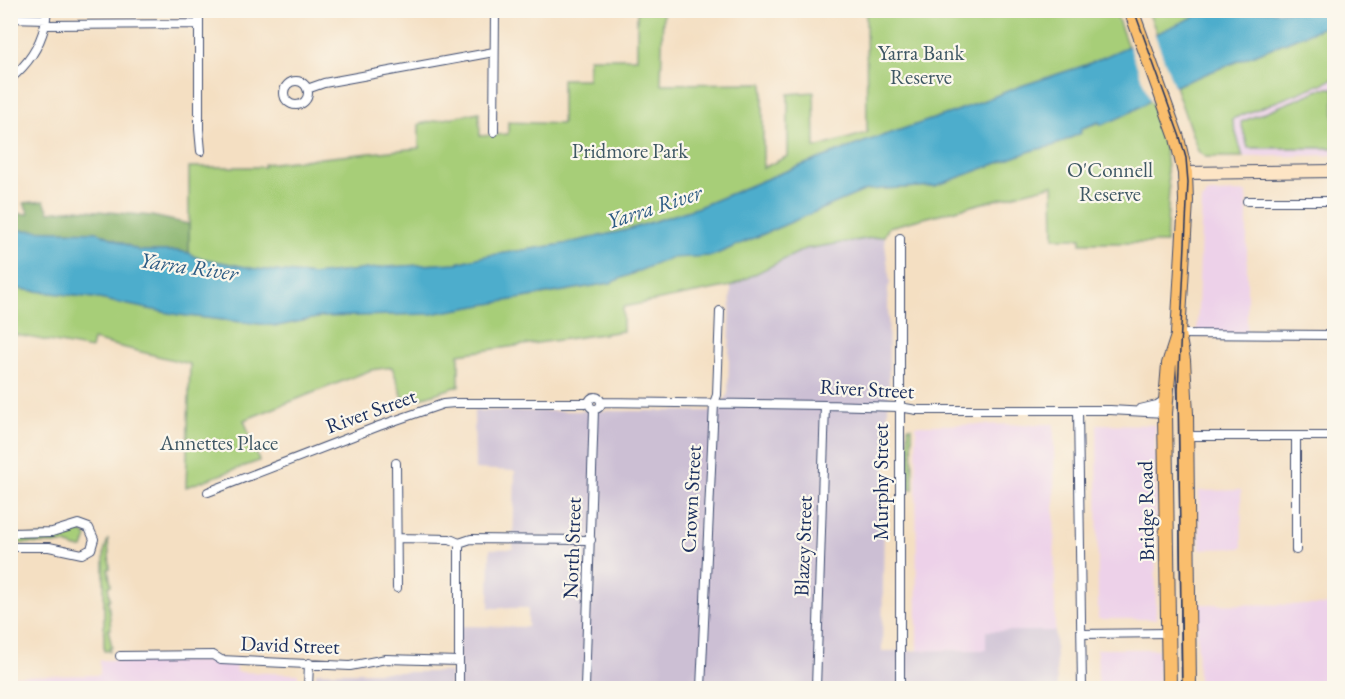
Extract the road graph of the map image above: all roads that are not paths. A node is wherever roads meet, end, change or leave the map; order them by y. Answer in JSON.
{"nodes":[{"id":1,"x":199,"y":10,"type":"edge"},
{"id":2,"x":495,"y":10,"type":"edge"},
{"id":3,"x":1131,"y":10,"type":"edge"},
{"id":4,"x":10,"y":18,"type":"edge"},
{"id":5,"x":46,"y":18,"type":"edge"},
{"id":6,"x":199,"y":24,"type":"junction"},
{"id":7,"x":494,"y":52,"type":"junction"},
{"id":8,"x":10,"y":79,"type":"edge"},
{"id":9,"x":307,"y":89,"type":"dead end"},
{"id":10,"x":494,"y":132,"type":"dead end"},
{"id":11,"x":201,"y":151,"type":"dead end"},
{"id":12,"x":1335,"y":171,"type":"edge"},
{"id":13,"x":1185,"y":173,"type":"junction"},
{"id":14,"x":1246,"y":201,"type":"dead end"},
{"id":15,"x":1335,"y":201,"type":"edge"},
{"id":16,"x":900,"y":238,"type":"dead end"},
{"id":17,"x":720,"y":311,"type":"dead end"},
{"id":18,"x":1178,"y":334,"type":"junction"},
{"id":19,"x":1335,"y":334,"type":"edge"},
{"id":20,"x":1167,"y":399,"type":"junction"},
{"id":21,"x":714,"y":403,"type":"junction"},
{"id":22,"x":825,"y":405,"type":"junction"},
{"id":23,"x":592,"y":406,"type":"junction"},
{"id":24,"x":899,"y":407,"type":"junction"},
{"id":25,"x":1078,"y":410,"type":"junction"},
{"id":26,"x":1131,"y":411,"type":"junction"},
{"id":27,"x":1165,"y":413,"type":"junction"},
{"id":28,"x":1186,"y":414,"type":"junction"},
{"id":29,"x":1165,"y":436,"type":"junction"},
{"id":30,"x":1185,"y":436,"type":"junction"},
{"id":31,"x":1296,"y":436,"type":"junction"},
{"id":32,"x":1335,"y":436,"type":"edge"},
{"id":33,"x":396,"y":463,"type":"dead end"},
{"id":34,"x":208,"y":492,"type":"dead end"},
{"id":35,"x":10,"y":533,"type":"edge"},
{"id":36,"x":397,"y":538,"type":"junction"},
{"id":37,"x":591,"y":540,"type":"junction"},
{"id":38,"x":459,"y":543,"type":"junction"},
{"id":39,"x":10,"y":547,"type":"edge"},
{"id":40,"x":1296,"y":550,"type":"dead end"},
{"id":41,"x":1168,"y":561,"type":"junction"},
{"id":42,"x":1188,"y":561,"type":"junction"},
{"id":43,"x":397,"y":588,"type":"dead end"},
{"id":44,"x":1169,"y":633,"type":"junction"},
{"id":45,"x":1188,"y":633,"type":"junction"},
{"id":46,"x":1082,"y":634,"type":"junction"},
{"id":47,"x":120,"y":656,"type":"dead end"},
{"id":48,"x":459,"y":661,"type":"junction"},
{"id":49,"x":309,"y":663,"type":"junction"},
{"id":50,"x":1189,"y":672,"type":"junction"},
{"id":51,"x":1169,"y":673,"type":"junction"},
{"id":52,"x":308,"y":688,"type":"edge"},
{"id":53,"x":459,"y":688,"type":"edge"},
{"id":54,"x":585,"y":688,"type":"edge"},
{"id":55,"x":701,"y":688,"type":"edge"},
{"id":56,"x":816,"y":688,"type":"edge"},
{"id":57,"x":900,"y":688,"type":"edge"},
{"id":58,"x":1082,"y":688,"type":"edge"},
{"id":59,"x":1169,"y":688,"type":"edge"},
{"id":60,"x":1189,"y":688,"type":"edge"}],
"edges":[{"from":1,"to":6,"type":"street"},
{"from":2,"to":7,"type":"street"},
{"from":3,"to":13,"type":"main road","name":"Bridge Road"},
{"from":4,"to":5,"type":"street"},
{"from":5,"to":6,"type":"street"},
{"from":5,"to":8,"type":"street"},
{"from":6,"to":11,"type":"street"},
{"from":7,"to":9,"type":"street"},
{"from":7,"to":10,"type":"street"},
{"from":12,"to":13,"type":"main road"},
{"from":13,"to":18,"type":"main road","name":"Bridge Road"},
{"from":14,"to":15,"type":"street"},
{"from":16,"to":24,"type":"street","name":"Murphy Street"},
{"from":17,"to":21,"type":"street","name":"Crown Street"},
{"from":18,"to":19,"type":"street"},
{"from":18,"to":20,"type":"main road","name":"Bridge Road"},
{"from":18,"to":28,"type":"main road","name":"Bridge Road"},
{"from":20,"to":26,"type":"street","name":"River Street"},
{"from":20,"to":27,"type":"main road","name":"Bridge Road"},
{"from":21,"to":22,"type":"street","name":"River Street"},
{"from":21,"to":23,"type":"street","name":"River Street"},
{"from":21,"to":55,"type":"street","name":"Crown Street"},
{"from":22,"to":24,"type":"street","name":"River Street"},
{"from":22,"to":56,"type":"street","name":"Blazey Street"},
{"from":23,"to":34,"type":"street","name":"River Street"},
{"from":23,"to":37,"type":"street","name":"North Street"},
{"from":24,"to":25,"type":"street","name":"River Street"},
{"from":24,"to":57,"type":"street","name":"Murphy Street"},
{"from":25,"to":26,"type":"street","name":"River Street"},
{"from":25,"to":46,"type":"street"},
{"from":26,"to":27,"type":"street","name":"River Street"},
{"from":27,"to":28,"type":"main road"},
{"from":27,"to":29,"type":"main road","name":"Bridge Road"},
{"from":28,"to":30,"type":"main road","name":"Bridge Road"},
{"from":29,"to":30,"type":"main road"},
{"from":29,"to":41,"type":"main road","name":"Bridge Road"},
{"from":30,"to":31,"type":"street"},
{"from":30,"to":42,"type":"main road","name":"Bridge Road"},
{"from":31,"to":32,"type":"street"},
{"from":31,"to":40,"type":"street"},
{"from":33,"to":36,"type":"street"},
{"from":35,"to":39,"type":"street"},
{"from":36,"to":38,"type":"street"},
{"from":36,"to":43,"type":"street"},
{"from":37,"to":38,"type":"street"},
{"from":37,"to":54,"type":"street","name":"North Street"},
{"from":38,"to":48,"type":"street"},
{"from":41,"to":42,"type":"main road"},
{"from":41,"to":44,"type":"main road","name":"Bridge Road"},
{"from":42,"to":45,"type":"main road","name":"Bridge Road"},
{"from":44,"to":45,"type":"main road"},
{"from":44,"to":46,"type":"street"},
{"from":44,"to":51,"type":"main road","name":"Bridge Road"},
{"from":45,"to":50,"type":"main road","name":"Bridge Road"},
{"from":46,"to":58,"type":"street"},
{"from":47,"to":49,"type":"street","name":"David Street"},
{"from":48,"to":49,"type":"street","name":"David Street"},
{"from":48,"to":53,"type":"street"},
{"from":49,"to":52,"type":"street"},
{"from":50,"to":51,"type":"main road"},
{"from":50,"to":60,"type":"main road","name":"Bridge Road"},
{"from":51,"to":59,"type":"main road","name":"Bridge Road"}]}
